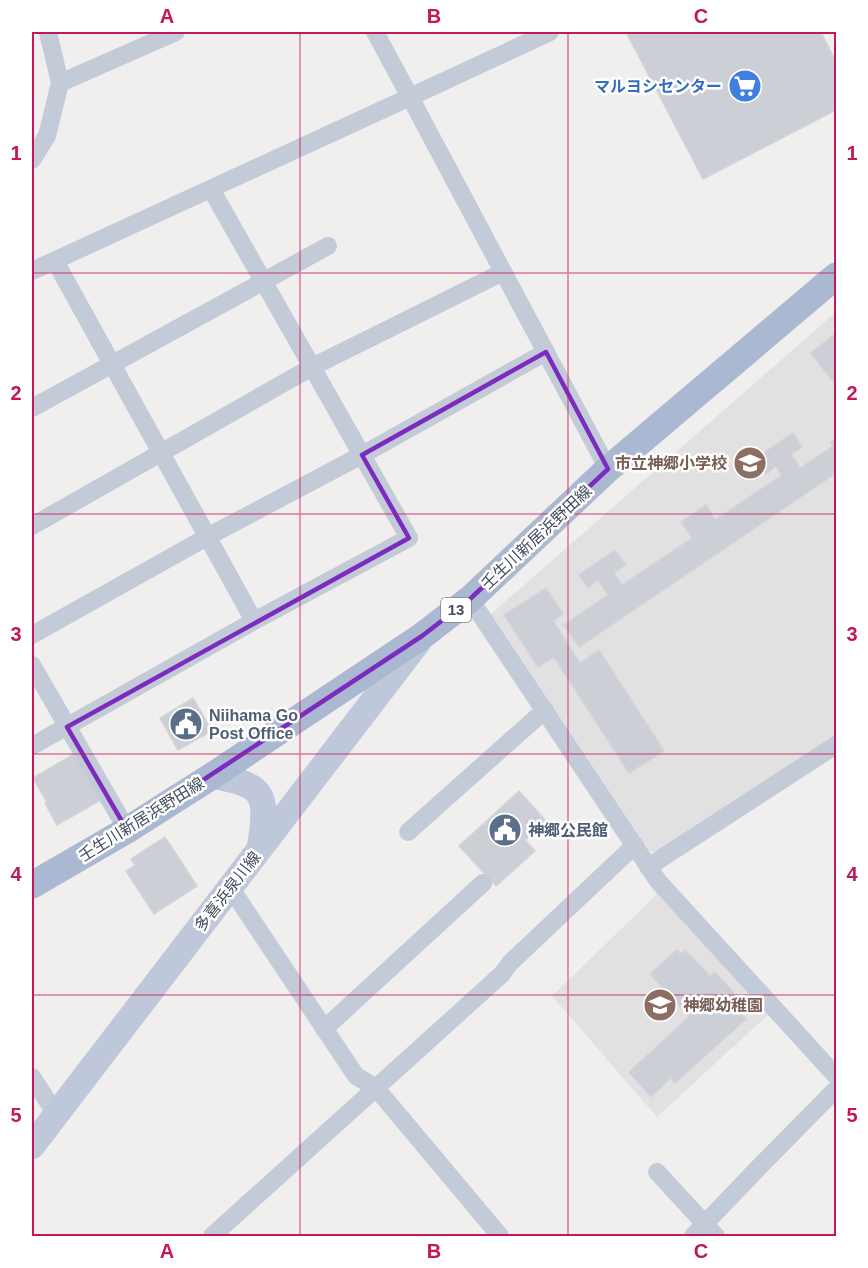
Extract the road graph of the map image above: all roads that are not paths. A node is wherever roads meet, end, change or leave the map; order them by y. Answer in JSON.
{"nodes":[{"id":1,"x":48,"y":32,"type":"edge"},
{"id":2,"x":176,"y":32,"type":"edge"},
{"id":3,"x":375,"y":32,"type":"edge"},
{"id":4,"x":550,"y":32,"type":"edge"},
{"id":5,"x":60,"y":84,"type":"junction"},
{"id":6,"x":410,"y":97,"type":"junction"},
{"id":7,"x":32,"y":160,"type":"edge"},
{"id":8,"x":211,"y":189,"type":"junction"},
{"id":9,"x":328,"y":246,"type":"dead end"},
{"id":10,"x":55,"y":261,"type":"junction"},
{"id":11,"x":32,"y":270,"type":"edge"},
{"id":12,"x":503,"y":272,"type":"junction"},
{"id":13,"x":837,"y":276,"type":"edge"},
{"id":14,"x":264,"y":282,"type":"junction"},
{"id":15,"x":546,"y":352,"type":"junction"},
{"id":16,"x":112,"y":365,"type":"junction"},
{"id":17,"x":312,"y":367,"type":"junction"},
{"id":18,"x":32,"y":408,"type":"edge"},
{"id":19,"x":162,"y":453,"type":"junction"},
{"id":20,"x":362,"y":455,"type":"junction"},
{"id":21,"x":608,"y":469,"type":"junction"},
{"id":22,"x":32,"y":526,"type":"edge"},
{"id":23,"x":207,"y":537,"type":"junction"},
{"id":24,"x":470,"y":599,"type":"junction"},
{"id":25,"x":254,"y":621,"type":"junction"},
{"id":26,"x":32,"y":635,"type":"edge"},
{"id":27,"x":422,"y":636,"type":"junction"},
{"id":28,"x":32,"y":665,"type":"edge"},
{"id":29,"x":545,"y":710,"type":"junction"},
{"id":30,"x":67,"y":727,"type":"junction"},
{"id":31,"x":837,"y":745,"type":"edge"},
{"id":32,"x":32,"y":746,"type":"edge"},
{"id":33,"x":212,"y":776,"type":"junction"},
{"id":34,"x":127,"y":830,"type":"junction"},
{"id":35,"x":408,"y":832,"type":"dead end"},
{"id":36,"x":635,"y":845,"type":"junction"},
{"id":37,"x":260,"y":849,"type":"junction"},
{"id":38,"x":648,"y":867,"type":"junction"},
{"id":39,"x":483,"y":883,"type":"dead end"},
{"id":40,"x":32,"y":885,"type":"edge"},
{"id":41,"x":230,"y":887,"type":"junction"},
{"id":42,"x":324,"y":1029,"type":"junction"},
{"id":43,"x":837,"y":1076,"type":"edge"},
{"id":44,"x":32,"y":1077,"type":"edge"},
{"id":45,"x":376,"y":1088,"type":"junction"},
{"id":46,"x":837,"y":1089,"type":"edge"},
{"id":47,"x":56,"y":1114,"type":"junction"},
{"id":48,"x":32,"y":1146,"type":"edge"},
{"id":49,"x":657,"y":1172,"type":"dead end"},
{"id":50,"x":705,"y":1232,"type":"edge"},
{"id":51,"x":221,"y":1234,"type":"edge"},
{"id":52,"x":500,"y":1236,"type":"edge"}],
"edges":[{"from":1,"to":5,"type":"street"},
{"from":2,"to":5,"type":"street"},
{"from":3,"to":6,"type":"street"},
{"from":4,"to":6,"type":"street"},
{"from":5,"to":7,"type":"street"},
{"from":6,"to":8,"type":"street"},
{"from":6,"to":12,"type":"street"},
{"from":8,"to":10,"type":"street"},
{"from":8,"to":14,"type":"street"},
{"from":9,"to":14,"type":"street"},
{"from":10,"to":11,"type":"street"},
{"from":10,"to":16,"type":"street"},
{"from":12,"to":15,"type":"street"},
{"from":12,"to":17,"type":"street"},
{"from":13,"to":21,"type":"main road","name":"壬生川新居浜野田線","number":"13"},
{"from":14,"to":16,"type":"street"},
{"from":14,"to":17,"type":"street"},
{"from":15,"to":20,"type":"street"},
{"from":15,"to":21,"type":"street"},
{"from":16,"to":18,"type":"street"},
{"from":16,"to":19,"type":"street"},
{"from":17,"to":19,"type":"street"},
{"from":17,"to":20,"type":"street"},
{"from":19,"to":22,"type":"street"},
{"from":19,"to":23,"type":"street"},
{"from":20,"to":23,"type":"street"},
{"from":20,"to":25,"type":"street"},
{"from":21,"to":24,"type":"main road","name":"壬生川新居浜野田線","number":"13"},
{"from":23,"to":25,"type":"street"},
{"from":23,"to":26,"type":"street"},
{"from":24,"to":27,"type":"main road","name":"壬生川新居浜野田線","number":"13"},
{"from":24,"to":29,"type":"street"},
{"from":25,"to":30,"type":"street"},
{"from":27,"to":33,"type":"main road","name":"壬生川新居浜野田線","number":"13"},
{"from":27,"to":37,"type":"main road","name":"多喜浜泉川線"},
{"from":28,"to":30,"type":"street"},
{"from":29,"to":35,"type":"street"},
{"from":29,"to":36,"type":"street"},
{"from":30,"to":32,"type":"street"},
{"from":30,"to":34,"type":"street"},
{"from":31,"to":38,"type":"street"},
{"from":33,"to":34,"type":"main road","name":"壬生川新居浜野田線","number":"13"},
{"from":33,"to":37,"type":"main road"},
{"from":34,"to":40,"type":"main road","name":"壬生川新居浜野田線","number":"13"},
{"from":36,"to":38,"type":"street"},
{"from":36,"to":45,"type":"street"},
{"from":37,"to":41,"type":"main road","name":"多喜浜泉川線"},
{"from":38,"to":43,"type":"street"},
{"from":39,"to":42,"type":"street"},
{"from":41,"to":42,"type":"street"},
{"from":41,"to":47,"type":"main road","name":"多喜浜泉川線"},
{"from":42,"to":45,"type":"street"},
{"from":44,"to":47,"type":"street"},
{"from":45,"to":51,"type":"street"},
{"from":45,"to":52,"type":"street"},
{"from":46,"to":50,"type":"street"},
{"from":47,"to":48,"type":"main road","name":"多喜浜泉川線"},
{"from":49,"to":50,"type":"street"}]}
